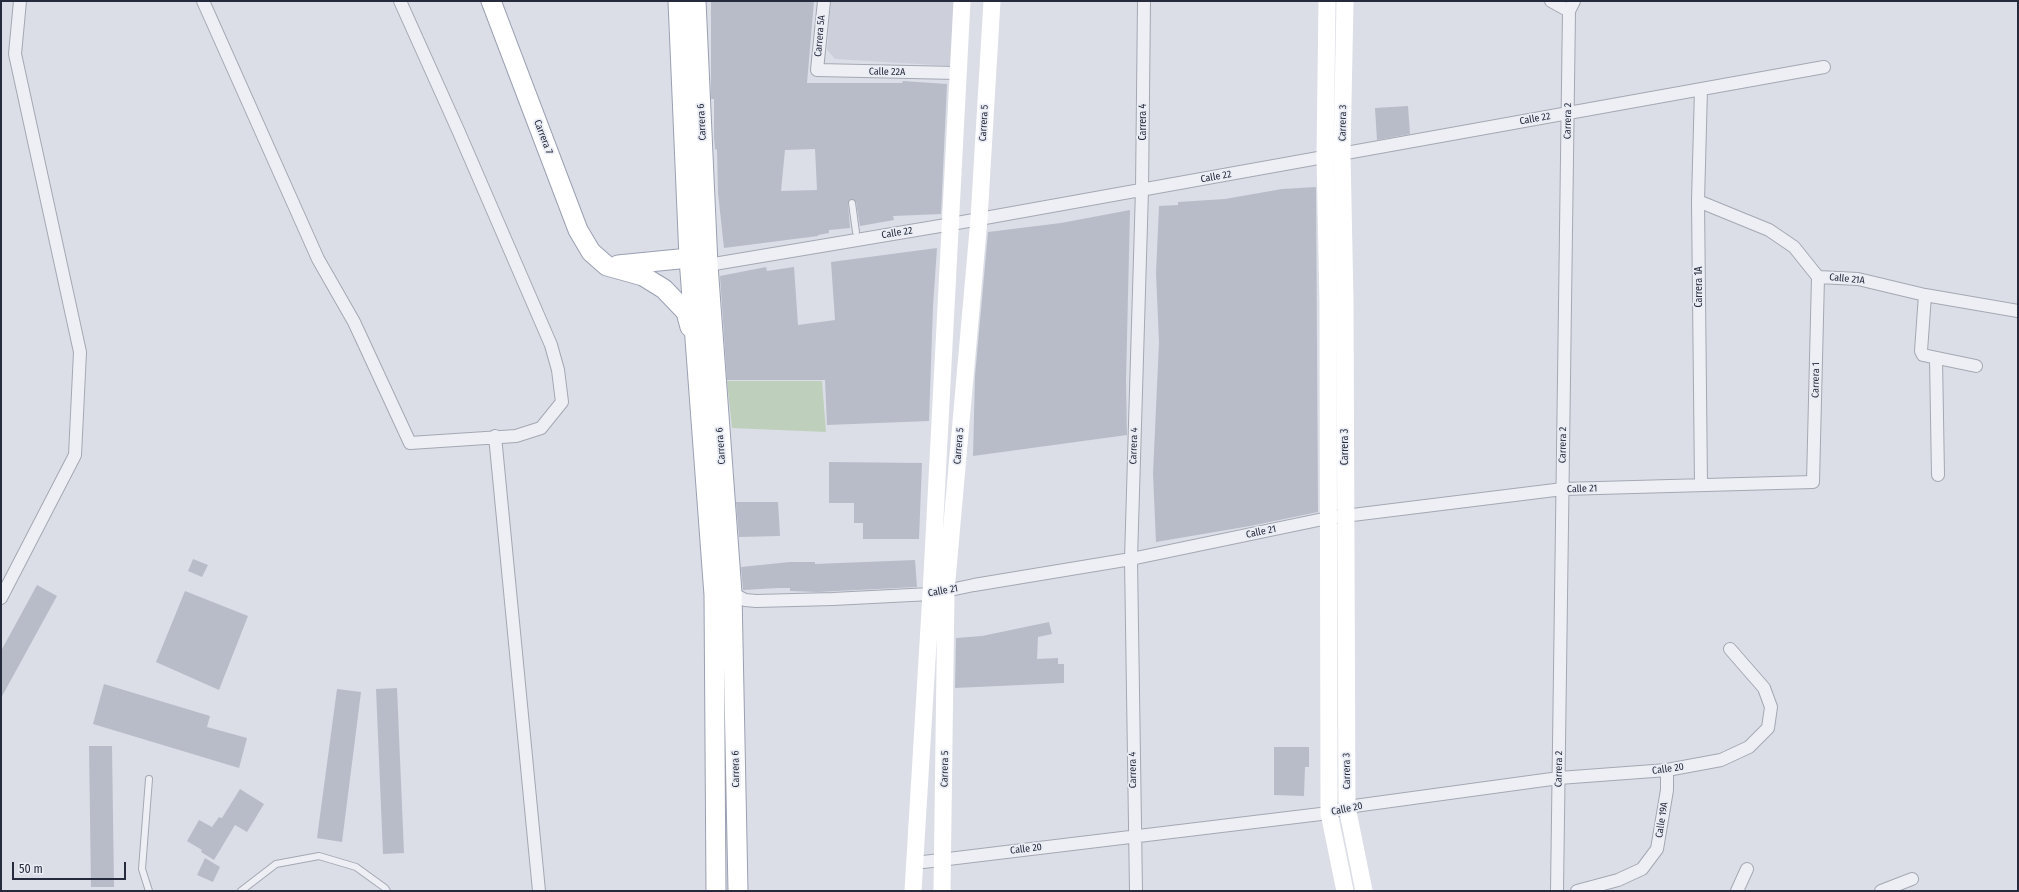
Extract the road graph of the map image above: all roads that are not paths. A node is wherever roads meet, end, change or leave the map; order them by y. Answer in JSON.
{"nodes":[{"id":1,"x":20,"y":1,"type":"edge"},
{"id":2,"x":203,"y":1,"type":"edge"},
{"id":3,"x":400,"y":1,"type":"edge"},
{"id":4,"x":491,"y":1,"type":"edge"},
{"id":5,"x":678,"y":1,"type":"edge"},
{"id":6,"x":696,"y":1,"type":"edge"},
{"id":7,"x":824,"y":1,"type":"edge"},
{"id":8,"x":962,"y":1,"type":"edge"},
{"id":9,"x":992,"y":1,"type":"edge"},
{"id":10,"x":1144,"y":1,"type":"edge"},
{"id":11,"x":1327,"y":1,"type":"edge"},
{"id":12,"x":1344,"y":1,"type":"edge"},
{"id":13,"x":1551,"y":1,"type":"edge"},
{"id":14,"x":1571,"y":6,"type":"edge"},
{"id":15,"x":1327,"y":39,"type":"junction"},
{"id":16,"x":1345,"y":39,"type":"junction"},
{"id":17,"x":1824,"y":68,"type":"dead end"},
{"id":18,"x":817,"y":70,"type":"joint"},
{"id":19,"x":958,"y":73,"type":"junction"},
{"id":20,"x":1700,"y":89,"type":"junction"},
{"id":21,"x":1568,"y":113,"type":"junction"},
{"id":22,"x":1342,"y":154,"type":"junction"},
{"id":23,"x":1325,"y":157,"type":"junction"},
{"id":24,"x":1142,"y":190,"type":"junction"},
{"id":25,"x":1698,"y":201,"type":"junction"},
{"id":26,"x":852,"y":203,"type":"dead end"},
{"id":27,"x":979,"y":219,"type":"junction"},
{"id":28,"x":950,"y":225,"type":"junction"},
{"id":29,"x":856,"y":232,"type":"dead end"},
{"id":30,"x":689,"y":258,"type":"junction"},
{"id":31,"x":708,"y":265,"type":"junction"},
{"id":32,"x":607,"y":266,"type":"junction"},
{"id":33,"x":1818,"y":277,"type":"junction"},
{"id":34,"x":1925,"y":294,"type":"junction"},
{"id":35,"x":1345,"y":301,"type":"junction"},
{"id":36,"x":1328,"y":303,"type":"junction"},
{"id":37,"x":2018,"y":311,"type":"edge"},
{"id":38,"x":696,"y":346,"type":"junction"},
{"id":39,"x":1936,"y":359,"type":"junction"},
{"id":40,"x":1976,"y":366,"type":"dead end"},
{"id":41,"x":1345,"y":420,"type":"junction"},
{"id":42,"x":1328,"y":423,"type":"junction"},
{"id":43,"x":495,"y":436,"type":"junction"},
{"id":44,"x":1938,"y":474,"type":"dead end"},
{"id":45,"x":1813,"y":482,"type":"joint"},
{"id":46,"x":1701,"y":486,"type":"junction"},
{"id":47,"x":1563,"y":489,"type":"junction"},
{"id":48,"x":1345,"y":516,"type":"junction"},
{"id":49,"x":1328,"y":518,"type":"junction"},
{"id":50,"x":1131,"y":559,"type":"junction"},
{"id":51,"x":939,"y":592,"type":"junction"},
{"id":52,"x":723,"y":594,"type":"junction"},
{"id":53,"x":1,"y":598,"type":"edge"},
{"id":54,"x":1730,"y":649,"type":"dead end"},
{"id":55,"x":1337,"y":669,"type":"junction"},
{"id":56,"x":1667,"y":770,"type":"junction"},
{"id":57,"x":1559,"y":778,"type":"junction"},
{"id":58,"x":149,"y":779,"type":"dead end"},
{"id":59,"x":1347,"y":807,"type":"junction"},
{"id":60,"x":1329,"y":813,"type":"junction"},
{"id":61,"x":1134,"y":836,"type":"junction"},
{"id":62,"x":944,"y":859,"type":"junction"},
{"id":63,"x":915,"y":863,"type":"junction"},
{"id":64,"x":1747,"y":869,"type":"dead end"},
{"id":65,"x":1912,"y":879,"type":"dead end"},
{"id":66,"x":149,"y":891,"type":"edge"},
{"id":67,"x":241,"y":891,"type":"edge"},
{"id":68,"x":387,"y":891,"type":"edge"},
{"id":69,"x":539,"y":891,"type":"edge"},
{"id":70,"x":716,"y":891,"type":"edge"},
{"id":71,"x":738,"y":891,"type":"edge"},
{"id":72,"x":913,"y":891,"type":"edge"},
{"id":73,"x":942,"y":891,"type":"edge"},
{"id":74,"x":1136,"y":891,"type":"edge"},
{"id":75,"x":1345,"y":891,"type":"edge"},
{"id":76,"x":1364,"y":891,"type":"edge"},
{"id":77,"x":1557,"y":891,"type":"edge"},
{"id":78,"x":1577,"y":891,"type":"edge"},
{"id":79,"x":1737,"y":891,"type":"edge"},
{"id":80,"x":1881,"y":891,"type":"edge"}],
"edges":[{"from":1,"to":53,"type":"street"},
{"from":2,"to":43,"type":"street"},
{"from":3,"to":43,"type":"street"},
{"from":4,"to":32,"type":"main road","name":"Carrera 7"},
{"from":5,"to":30,"type":"main road","name":"Carrera 6"},
{"from":6,"to":31,"type":"main road","name":"Carrera 6"},
{"from":7,"to":18,"type":"street","name":"Carrera 5A"},
{"from":8,"to":19,"type":"street","name":"Carrera 5"},
{"from":9,"to":27,"type":"street","name":"Carrera 5"},
{"from":10,"to":24,"type":"street","name":"Carrera 4"},
{"from":11,"to":15,"type":"street","name":"Carrera 3"},
{"from":12,"to":16,"type":"street","name":"Carrera 3"},
{"from":13,"to":14,"type":"street"},
{"from":14,"to":21,"type":"street","name":"Carrera 2"},
{"from":15,"to":16,"type":"street"},
{"from":15,"to":23,"type":"street","name":"Carrera 3"},
{"from":16,"to":22,"type":"street","name":"Carrera 3"},
{"from":17,"to":20,"type":"street","name":"Calle 22"},
{"from":18,"to":19,"type":"street","name":"Calle 22A"},
{"from":19,"to":28,"type":"street","name":"Carrera 5"},
{"from":20,"to":21,"type":"street","name":"Calle 22"},
{"from":20,"to":25,"type":"street","name":"Carrera 1A"},
{"from":21,"to":22,"type":"street","name":"Calle 22"},
{"from":21,"to":47,"type":"street","name":"Carrera 2"},
{"from":22,"to":23,"type":"street","name":"Calle 22"},
{"from":22,"to":35,"type":"street","name":"Carrera 3"},
{"from":23,"to":24,"type":"street","name":"Calle 22"},
{"from":23,"to":36,"type":"street","name":"Carrera 3"},
{"from":24,"to":27,"type":"street","name":"Calle 22"},
{"from":24,"to":50,"type":"street","name":"Carrera 4"},
{"from":25,"to":33,"type":"street","name":"Calle 21A"},
{"from":25,"to":46,"type":"street","name":"Carrera 1A"},
{"from":26,"to":29,"type":"lane"},
{"from":27,"to":28,"type":"street","name":"Calle 22"},
{"from":27,"to":51,"type":"street","name":"Carrera 5"},
{"from":28,"to":31,"type":"street","name":"Calle 22"},
{"from":28,"to":51,"type":"street","name":"Carrera 5"},
{"from":30,"to":31,"type":"main road","name":"Calle 22"},
{"from":30,"to":32,"type":"main road","name":"Calle 22"},
{"from":30,"to":38,"type":"main road","name":"Carrera 6"},
{"from":31,"to":52,"type":"main road","name":"Carrera 6"},
{"from":32,"to":38,"type":"main road"},
{"from":33,"to":34,"type":"street","name":"Calle 21A"},
{"from":33,"to":45,"type":"street","name":"Carrera 1"},
{"from":34,"to":37,"type":"street","name":"Calle 21A"},
{"from":34,"to":39,"type":"street"},
{"from":35,"to":36,"type":"street"},
{"from":35,"to":41,"type":"street","name":"Carrera 3"},
{"from":36,"to":42,"type":"street","name":"Carrera 3"},
{"from":38,"to":52,"type":"main road","name":"Carrera 6"},
{"from":39,"to":40,"type":"street"},
{"from":39,"to":44,"type":"street"},
{"from":41,"to":42,"type":"street"},
{"from":41,"to":48,"type":"street","name":"Carrera 3"},
{"from":42,"to":49,"type":"street","name":"Carrera 3"},
{"from":43,"to":69,"type":"street"},
{"from":45,"to":46,"type":"street","name":"Calle 21"},
{"from":46,"to":47,"type":"street","name":"Calle 21"},
{"from":47,"to":48,"type":"street","name":"Calle 21"},
{"from":47,"to":57,"type":"street","name":"Carrera 2"},
{"from":48,"to":49,"type":"street","name":"Calle 21"},
{"from":48,"to":55,"type":"street","name":"Carrera 3"},
{"from":49,"to":50,"type":"street","name":"Calle 21"},
{"from":49,"to":55,"type":"street","name":"Carrera 3"},
{"from":50,"to":51,"type":"street","name":"Calle 21"},
{"from":50,"to":61,"type":"street","name":"Carrera 4"},
{"from":51,"to":52,"type":"street","name":"Calle 21"},
{"from":51,"to":62,"type":"street","name":"Carrera 5"},
{"from":51,"to":63,"type":"street","name":"Carrera 5"},
{"from":52,"to":70,"type":"main road","name":"Carrera 6"},
{"from":52,"to":71,"type":"main road","name":"Carrera 6"},
{"from":54,"to":56,"type":"street","name":"Calle 20"},
{"from":55,"to":59,"type":"street","name":"Carrera 3"},
{"from":55,"to":60,"type":"street","name":"Carrera 3"},
{"from":56,"to":57,"type":"street","name":"Calle 20"},
{"from":56,"to":78,"type":"street","name":"Calle 19A"},
{"from":57,"to":59,"type":"street","name":"Calle 20"},
{"from":57,"to":77,"type":"street","name":"Carrera 2"},
{"from":58,"to":66,"type":"lane"},
{"from":59,"to":60,"type":"street","name":"Calle 20"},
{"from":59,"to":76,"type":"street","name":"Carrera 3"},
{"from":60,"to":61,"type":"street","name":"Calle 20"},
{"from":60,"to":75,"type":"street","name":"Carrera 3"},
{"from":61,"to":62,"type":"street","name":"Calle 20"},
{"from":61,"to":74,"type":"street","name":"Carrera 4"},
{"from":62,"to":63,"type":"street","name":"Calle 20"},
{"from":62,"to":73,"type":"street","name":"Carrera 5"},
{"from":63,"to":72,"type":"street","name":"Carrera 5"},
{"from":64,"to":79,"type":"street"},
{"from":65,"to":80,"type":"street"},
{"from":67,"to":68,"type":"lane"}]}
